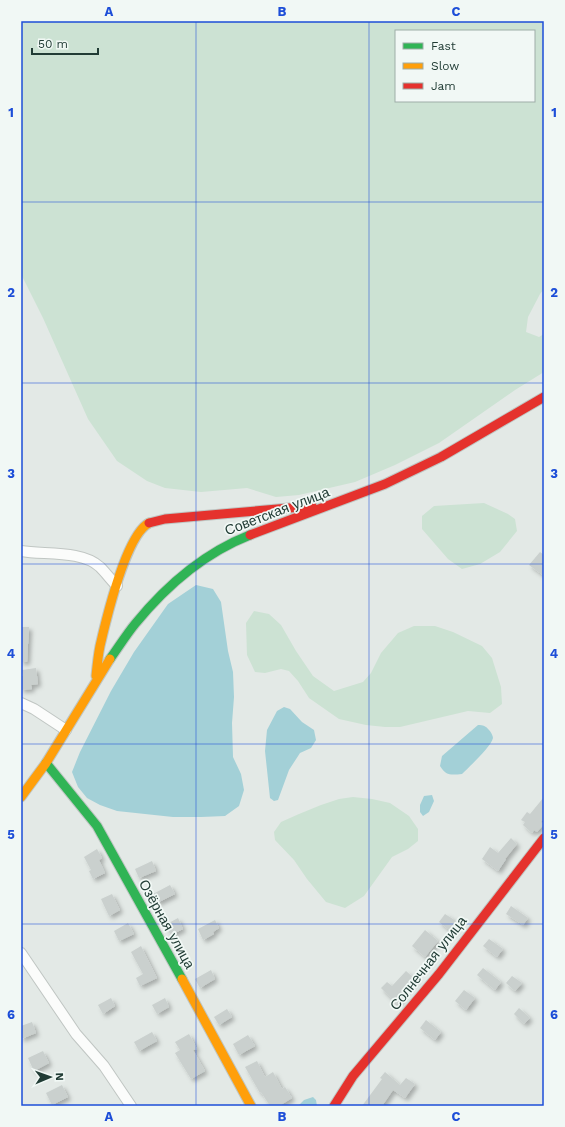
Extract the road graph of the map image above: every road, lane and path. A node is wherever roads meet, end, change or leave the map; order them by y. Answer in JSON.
{"nodes":[{"id":1,"x":544,"y":397,"type":"edge"},
{"id":2,"x":332,"y":504,"type":"junction"},
{"id":3,"x":21,"y":551,"type":"edge"},
{"id":4,"x":117,"y":586,"type":"junction"},
{"id":5,"x":96,"y":683,"type":"junction"},
{"id":6,"x":21,"y":703,"type":"edge"},
{"id":7,"x":66,"y":730,"type":"junction"},
{"id":8,"x":46,"y":763,"type":"junction"},
{"id":9,"x":21,"y":797,"type":"edge"},
{"id":10,"x":544,"y":838,"type":"edge"},
{"id":11,"x":21,"y":953,"type":"edge"},
{"id":12,"x":130,"y":1106,"type":"edge"},
{"id":13,"x":250,"y":1106,"type":"edge"},
{"id":14,"x":334,"y":1106,"type":"edge"}],
"edges":[{"from":1,"to":2,"type":"street","name":"Советская улица"},
{"from":2,"to":4,"type":"street"},
{"from":2,"to":5,"type":"street","name":"Советская улица"},
{"from":3,"to":4,"type":"street"},
{"from":4,"to":5,"type":"street"},
{"from":5,"to":7,"type":"street","name":"Советская улица"},
{"from":6,"to":7,"type":"street"},
{"from":7,"to":8,"type":"street","name":"Советская улица"},
{"from":8,"to":9,"type":"street","name":"Советская улица"},
{"from":8,"to":13,"type":"street","name":"Озёрная улица"},
{"from":10,"to":14,"type":"street","name":"Солнечная улица"},
{"from":11,"to":12,"type":"street"}]}
